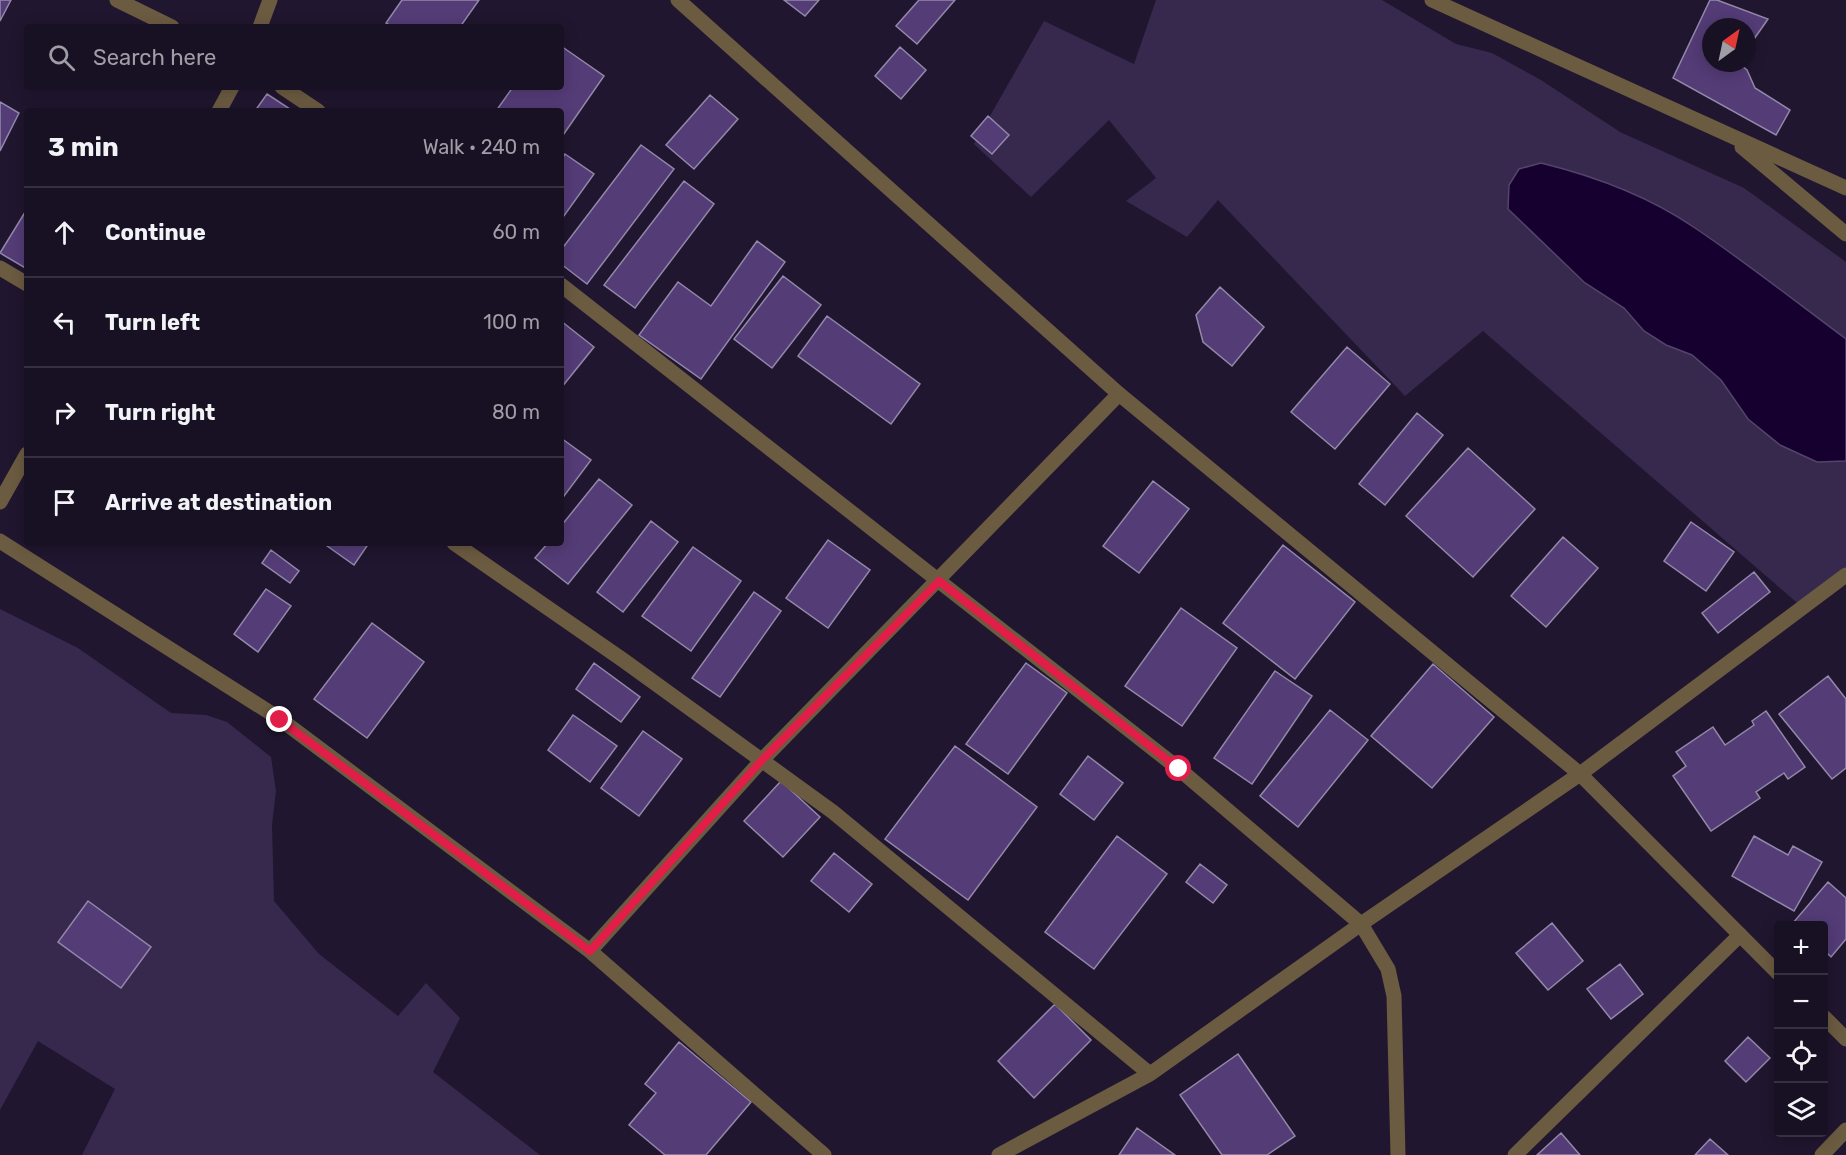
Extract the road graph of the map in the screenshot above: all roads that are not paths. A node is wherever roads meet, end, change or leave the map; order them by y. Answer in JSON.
{"nodes":[{"id":1,"x":117,"y":0,"type":"edge"},
{"id":2,"x":270,"y":0,"type":"edge"},
{"id":3,"x":678,"y":0,"type":"edge"},
{"id":4,"x":1432,"y":0,"type":"edge"},
{"id":5,"x":166,"y":24,"type":"edge"},
{"id":6,"x":261,"y":24,"type":"edge"},
{"id":7,"x":230,"y":90,"type":"edge"},
{"id":8,"x":286,"y":90,"type":"edge"},
{"id":9,"x":221,"y":108,"type":"edge"},
{"id":10,"x":314,"y":108,"type":"edge"},
{"id":11,"x":1728,"y":135,"type":"junction"},
{"id":12,"x":1846,"y":188,"type":"edge"},
{"id":13,"x":1846,"y":234,"type":"edge"},
{"id":14,"x":0,"y":268,"type":"edge"},
{"id":15,"x":24,"y":282,"type":"edge"},
{"id":16,"x":564,"y":287,"type":"edge"},
{"id":17,"x":1119,"y":394,"type":"junction"},
{"id":18,"x":24,"y":459,"type":"edge"},
{"id":19,"x":0,"y":502,"type":"edge"},
{"id":20,"x":0,"y":541,"type":"edge"},
{"id":21,"x":458,"y":546,"type":"edge"},
{"id":22,"x":1846,"y":575,"type":"edge"},
{"id":23,"x":939,"y":581,"type":"junction"},
{"id":24,"x":763,"y":759,"type":"junction"},
{"id":25,"x":1580,"y":774,"type":"junction"},
{"id":26,"x":1361,"y":924,"type":"junction"},
{"id":27,"x":1740,"y":935,"type":"junction"},
{"id":28,"x":590,"y":951,"type":"junction"},
{"id":29,"x":1774,"y":968,"type":"edge"},
{"id":30,"x":1828,"y":1021,"type":"edge"},
{"id":31,"x":1846,"y":1039,"type":"edge"},
{"id":32,"x":1150,"y":1074,"type":"junction"},
{"id":33,"x":1846,"y":1130,"type":"edge"},
{"id":34,"x":824,"y":1155,"type":"edge"},
{"id":35,"x":999,"y":1155,"type":"edge"},
{"id":36,"x":1398,"y":1155,"type":"edge"},
{"id":37,"x":1515,"y":1155,"type":"edge"},
{"id":38,"x":1822,"y":1155,"type":"edge"}],
"edges":[{"from":1,"to":5,"type":"street"},
{"from":2,"to":6,"type":"street"},
{"from":3,"to":17,"type":"street"},
{"from":4,"to":11,"type":"street"},
{"from":7,"to":9,"type":"street"},
{"from":8,"to":10,"type":"street"},
{"from":11,"to":12,"type":"street"},
{"from":11,"to":13,"type":"street"},
{"from":14,"to":15,"type":"street"},
{"from":16,"to":23,"type":"street"},
{"from":17,"to":23,"type":"street"},
{"from":17,"to":25,"type":"street"},
{"from":18,"to":19,"type":"street"},
{"from":20,"to":28,"type":"street"},
{"from":21,"to":24,"type":"street"},
{"from":22,"to":25,"type":"street"},
{"from":23,"to":24,"type":"street"},
{"from":23,"to":26,"type":"street"},
{"from":24,"to":28,"type":"street"},
{"from":24,"to":32,"type":"street"},
{"from":25,"to":26,"type":"street"},
{"from":25,"to":27,"type":"street"},
{"from":26,"to":32,"type":"street"},
{"from":26,"to":36,"type":"street"},
{"from":27,"to":29,"type":"street"},
{"from":27,"to":37,"type":"street"},
{"from":28,"to":34,"type":"street"},
{"from":30,"to":31,"type":"street"},
{"from":32,"to":35,"type":"street"},
{"from":33,"to":38,"type":"street"}]}
